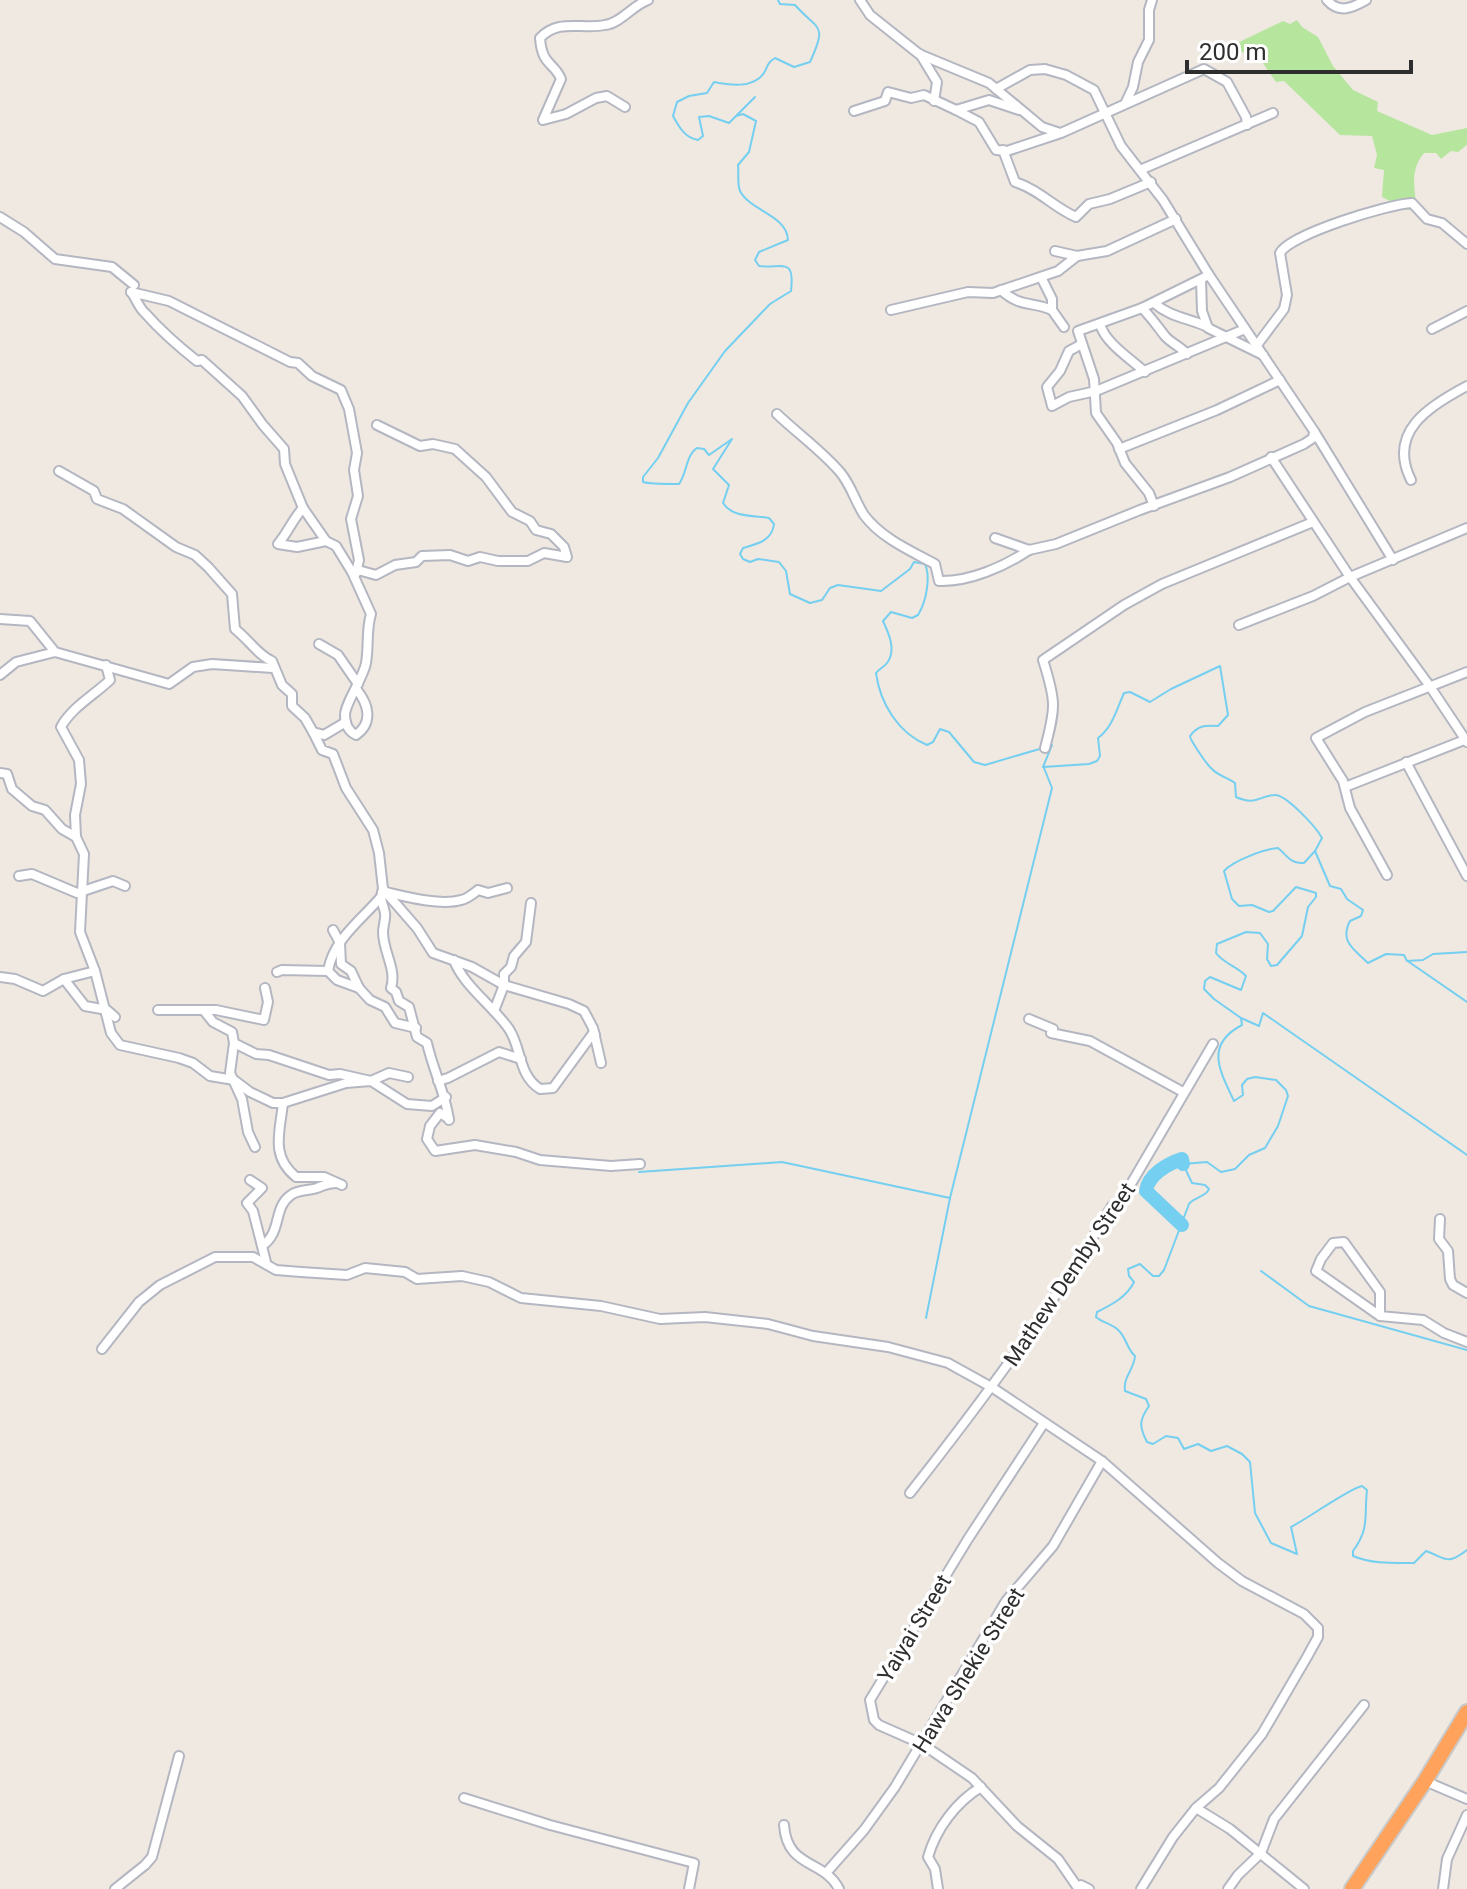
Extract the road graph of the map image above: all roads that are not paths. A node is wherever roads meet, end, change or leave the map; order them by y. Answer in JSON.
{"nodes":[{"id":1,"x":648,"y":0,"type":"edge"},
{"id":2,"x":860,"y":0,"type":"edge"},
{"id":3,"x":1152,"y":0,"type":"edge"},
{"id":4,"x":1327,"y":0,"type":"edge"},
{"id":5,"x":1366,"y":0,"type":"edge"},
{"id":6,"x":919,"y":54,"type":"junction"},
{"id":7,"x":996,"y":89,"type":"junction"},
{"id":8,"x":934,"y":101,"type":"junction"},
{"id":9,"x":1125,"y":103,"type":"junction"},
{"id":10,"x":625,"y":107,"type":"dead end"},
{"id":11,"x":956,"y":110,"type":"junction"},
{"id":12,"x":1020,"y":110,"type":"junction"},
{"id":13,"x":854,"y":111,"type":"dead end"},
{"id":14,"x":1106,"y":112,"type":"junction"},
{"id":15,"x":1273,"y":113,"type":"dead end"},
{"id":16,"x":1247,"y":125,"type":"junction"},
{"id":17,"x":1061,"y":133,"type":"junction"},
{"id":18,"x":1003,"y":150,"type":"junction"},
{"id":19,"x":1140,"y":170,"type":"junction"},
{"id":20,"x":1151,"y":182,"type":"junction"},
{"id":21,"x":0,"y":217,"type":"edge"},
{"id":22,"x":1176,"y":219,"type":"junction"},
{"id":23,"x":1465,"y":241,"type":"edge"},
{"id":24,"x":1055,"y":251,"type":"dead end"},
{"id":25,"x":1077,"y":256,"type":"junction"},
{"id":26,"x":1041,"y":277,"type":"junction"},
{"id":27,"x":1205,"y":277,"type":"junction"},
{"id":28,"x":134,"y":285,"type":"dead end"},
{"id":29,"x":1001,"y":290,"type":"junction"},
{"id":30,"x":1154,"y":303,"type":"junction"},
{"id":31,"x":1142,"y":308,"type":"junction"},
{"id":32,"x":891,"y":310,"type":"dead end"},
{"id":33,"x":1052,"y":310,"type":"junction"},
{"id":34,"x":1467,"y":311,"type":"edge"},
{"id":35,"x":1100,"y":324,"type":"junction"},
{"id":36,"x":1064,"y":327,"type":"dead end"},
{"id":37,"x":1208,"y":328,"type":"junction"},
{"id":38,"x":1245,"y":329,"type":"junction"},
{"id":39,"x":1432,"y":329,"type":"dead end"},
{"id":40,"x":1227,"y":338,"type":"junction"},
{"id":41,"x":1082,"y":344,"type":"junction"},
{"id":42,"x":1257,"y":345,"type":"junction"},
{"id":43,"x":1187,"y":354,"type":"junction"},
{"id":44,"x":1263,"y":355,"type":"junction"},
{"id":45,"x":1145,"y":372,"type":"junction"},
{"id":46,"x":1280,"y":380,"type":"junction"},
{"id":47,"x":1467,"y":386,"type":"edge"},
{"id":48,"x":1096,"y":391,"type":"junction"},
{"id":49,"x":777,"y":414,"type":"dead end"},
{"id":50,"x":377,"y":425,"type":"dead end"},
{"id":51,"x":1314,"y":431,"type":"junction"},
{"id":52,"x":1119,"y":449,"type":"junction"},
{"id":53,"x":1271,"y":457,"type":"junction"},
{"id":54,"x":59,"y":471,"type":"dead end"},
{"id":55,"x":1411,"y":480,"type":"dead end"},
{"id":56,"x":1154,"y":506,"type":"junction"},
{"id":57,"x":303,"y":508,"type":"junction"},
{"id":58,"x":1313,"y":522,"type":"junction"},
{"id":59,"x":1467,"y":528,"type":"edge"},
{"id":60,"x":995,"y":538,"type":"dead end"},
{"id":61,"x":326,"y":541,"type":"junction"},
{"id":62,"x":1029,"y":550,"type":"junction"},
{"id":63,"x":1393,"y":560,"type":"junction"},
{"id":64,"x":354,"y":573,"type":"junction"},
{"id":65,"x":1350,"y":577,"type":"junction"},
{"id":66,"x":0,"y":619,"type":"edge"},
{"id":67,"x":1239,"y":625,"type":"dead end"},
{"id":68,"x":319,"y":644,"type":"dead end"},
{"id":69,"x":55,"y":652,"type":"junction"},
{"id":70,"x":106,"y":665,"type":"junction"},
{"id":71,"x":273,"y":668,"type":"junction"},
{"id":72,"x":1467,"y":672,"type":"edge"},
{"id":73,"x":0,"y":675,"type":"edge"},
{"id":74,"x":1429,"y":685,"type":"junction"},
{"id":75,"x":358,"y":687,"type":"junction"},
{"id":76,"x":346,"y":722,"type":"junction"},
{"id":77,"x":313,"y":732,"type":"junction"},
{"id":78,"x":1466,"y":740,"type":"edge"},
{"id":79,"x":1045,"y":748,"type":"dead end"},
{"id":80,"x":1406,"y":762,"type":"junction"},
{"id":81,"x":0,"y":773,"type":"edge"},
{"id":82,"x":1345,"y":787,"type":"junction"},
{"id":83,"x":76,"y":837,"type":"junction"},
{"id":84,"x":1387,"y":875,"type":"dead end"},
{"id":85,"x":19,"y":876,"type":"dead end"},
{"id":86,"x":1467,"y":876,"type":"edge"},
{"id":87,"x":125,"y":886,"type":"dead end"},
{"id":88,"x":507,"y":888,"type":"dead end"},
{"id":89,"x":83,"y":892,"type":"junction"},
{"id":90,"x":382,"y":893,"type":"junction"},
{"id":91,"x":531,"y":903,"type":"dead end"},
{"id":92,"x":333,"y":930,"type":"dead end"},
{"id":93,"x":340,"y":943,"type":"junction"},
{"id":94,"x":454,"y":960,"type":"junction"},
{"id":95,"x":95,"y":971,"type":"junction"},
{"id":96,"x":328,"y":971,"type":"junction"},
{"id":97,"x":277,"y":972,"type":"dead end"},
{"id":98,"x":0,"y":977,"type":"edge"},
{"id":99,"x":64,"y":979,"type":"junction"},
{"id":100,"x":504,"y":985,"type":"junction"},
{"id":101,"x":265,"y":988,"type":"dead end"},
{"id":102,"x":359,"y":988,"type":"junction"},
{"id":103,"x":107,"y":1010,"type":"junction"},
{"id":104,"x":158,"y":1010,"type":"dead end"},
{"id":105,"x":494,"y":1011,"type":"junction"},
{"id":106,"x":205,"y":1012,"type":"junction"},
{"id":107,"x":115,"y":1017,"type":"dead end"},
{"id":108,"x":1029,"y":1019,"type":"dead end"},
{"id":109,"x":416,"y":1028,"type":"junction"},
{"id":110,"x":234,"y":1043,"type":"junction"},
{"id":111,"x":1213,"y":1044,"type":"dead end"},
{"id":112,"x":521,"y":1059,"type":"junction"},
{"id":113,"x":408,"y":1077,"type":"dead end"},
{"id":114,"x":234,"y":1080,"type":"junction"},
{"id":115,"x":371,"y":1081,"type":"junction"},
{"id":116,"x":438,"y":1081,"type":"junction"},
{"id":117,"x":1183,"y":1092,"type":"junction"},
{"id":118,"x":446,"y":1097,"type":"junction"},
{"id":119,"x":283,"y":1103,"type":"junction"},
{"id":120,"x":432,"y":1106,"type":"junction"},
{"id":121,"x":440,"y":1113,"type":"junction"},
{"id":122,"x":255,"y":1147,"type":"dead end"},
{"id":123,"x":640,"y":1164,"type":"dead end"},
{"id":124,"x":250,"y":1180,"type":"dead end"},
{"id":125,"x":1440,"y":1219,"type":"dead end"},
{"id":126,"x":263,"y":1245,"type":"junction"},
{"id":127,"x":266,"y":1262,"type":"junction"},
{"id":128,"x":1467,"y":1293,"type":"edge"},
{"id":129,"x":1380,"y":1316,"type":"junction"},
{"id":130,"x":1467,"y":1342,"type":"edge"},
{"id":131,"x":102,"y":1349,"type":"dead end"},
{"id":132,"x":993,"y":1388,"type":"junction"},
{"id":133,"x":1044,"y":1423,"type":"junction"},
{"id":134,"x":1102,"y":1461,"type":"junction"},
{"id":135,"x":910,"y":1493,"type":"dead end"},
{"id":136,"x":1364,"y":1705,"type":"dead end"},
{"id":137,"x":1467,"y":1712,"type":"edge"},
{"id":138,"x":922,"y":1744,"type":"junction"},
{"id":139,"x":179,"y":1756,"type":"dead end"},
{"id":140,"x":1425,"y":1781,"type":"junction"},
{"id":141,"x":981,"y":1787,"type":"junction"},
{"id":142,"x":464,"y":1798,"type":"dead end"},
{"id":143,"x":1467,"y":1799,"type":"edge"},
{"id":144,"x":1196,"y":1808,"type":"junction"},
{"id":145,"x":1467,"y":1815,"type":"edge"},
{"id":146,"x":784,"y":1825,"type":"dead end"},
{"id":147,"x":1261,"y":1853,"type":"junction"},
{"id":148,"x":826,"y":1873,"type":"junction"},
{"id":149,"x":1078,"y":1888,"type":"edge"},
{"id":150,"x":115,"y":1889,"type":"edge"},
{"id":151,"x":689,"y":1889,"type":"edge"},
{"id":152,"x":839,"y":1889,"type":"edge"},
{"id":153,"x":938,"y":1889,"type":"edge"},
{"id":154,"x":1089,"y":1889,"type":"edge"},
{"id":155,"x":1141,"y":1889,"type":"edge"},
{"id":156,"x":1228,"y":1889,"type":"edge"},
{"id":157,"x":1304,"y":1889,"type":"edge"},
{"id":158,"x":1352,"y":1889,"type":"edge"},
{"id":159,"x":1443,"y":1889,"type":"edge"}],
"edges":[{"from":1,"to":10,"type":"street"},
{"from":2,"to":6,"type":"street"},
{"from":3,"to":9,"type":"street"},
{"from":4,"to":5,"type":"street"},
{"from":6,"to":7,"type":"street"},
{"from":6,"to":8,"type":"street"},
{"from":7,"to":12,"type":"street"},
{"from":7,"to":14,"type":"street"},
{"from":8,"to":11,"type":"street"},
{"from":8,"to":13,"type":"street"},
{"from":9,"to":14,"type":"street"},
{"from":9,"to":16,"type":"street"},
{"from":11,"to":12,"type":"street"},
{"from":11,"to":18,"type":"street"},
{"from":12,"to":17,"type":"street"},
{"from":14,"to":17,"type":"street"},
{"from":14,"to":19,"type":"street"},
{"from":15,"to":16,"type":"street"},
{"from":16,"to":19,"type":"street"},
{"from":17,"to":18,"type":"street"},
{"from":18,"to":20,"type":"street"},
{"from":19,"to":20,"type":"street"},
{"from":20,"to":22,"type":"street"},
{"from":21,"to":28,"type":"street"},
{"from":22,"to":25,"type":"street"},
{"from":22,"to":27,"type":"street"},
{"from":23,"to":42,"type":"street"},
{"from":24,"to":25,"type":"street"},
{"from":25,"to":26,"type":"street"},
{"from":26,"to":29,"type":"street"},
{"from":26,"to":33,"type":"street"},
{"from":27,"to":30,"type":"street"},
{"from":27,"to":37,"type":"street"},
{"from":27,"to":38,"type":"street"},
{"from":29,"to":32,"type":"street"},
{"from":29,"to":33,"type":"street"},
{"from":30,"to":31,"type":"street"},
{"from":30,"to":37,"type":"street"},
{"from":31,"to":35,"type":"street"},
{"from":31,"to":43,"type":"street"},
{"from":33,"to":36,"type":"street"},
{"from":34,"to":39,"type":"street"},
{"from":35,"to":41,"type":"street"},
{"from":35,"to":45,"type":"street"},
{"from":37,"to":40,"type":"street"},
{"from":38,"to":40,"type":"street"},
{"from":38,"to":42,"type":"street"},
{"from":40,"to":43,"type":"street"},
{"from":40,"to":44,"type":"street"},
{"from":41,"to":48,"type":"street"},
{"from":41,"to":48,"type":"street"},
{"from":42,"to":44,"type":"street"},
{"from":43,"to":45,"type":"street"},
{"from":44,"to":46,"type":"street"},
{"from":45,"to":48,"type":"street"},
{"from":46,"to":51,"type":"street"},
{"from":46,"to":52,"type":"street"},
{"from":47,"to":55,"type":"street"},
{"from":48,"to":52,"type":"street"},
{"from":49,"to":62,"type":"street"},
{"from":50,"to":64,"type":"street"},
{"from":51,"to":53,"type":"street"},
{"from":51,"to":63,"type":"street"},
{"from":52,"to":56,"type":"street"},
{"from":53,"to":56,"type":"street"},
{"from":53,"to":58,"type":"street"},
{"from":54,"to":71,"type":"street"},
{"from":56,"to":62,"type":"street"},
{"from":57,"to":61,"type":"street"},
{"from":57,"to":61,"type":"street"},
{"from":57,"to":64,"type":"street"},
{"from":58,"to":65,"type":"street"},
{"from":58,"to":79,"type":"street"},
{"from":59,"to":63,"type":"street"},
{"from":60,"to":62,"type":"street"},
{"from":61,"to":64,"type":"street"},
{"from":63,"to":65,"type":"street"},
{"from":64,"to":75,"type":"street"},
{"from":65,"to":67,"type":"street"},
{"from":65,"to":74,"type":"street"},
{"from":66,"to":69,"type":"street"},
{"from":68,"to":75,"type":"street"},
{"from":69,"to":70,"type":"street"},
{"from":69,"to":73,"type":"street"},
{"from":70,"to":71,"type":"street"},
{"from":70,"to":83,"type":"street"},
{"from":71,"to":77,"type":"street"},
{"from":72,"to":74,"type":"street"},
{"from":74,"to":78,"type":"street"},
{"from":74,"to":82,"type":"street"},
{"from":75,"to":76,"type":"street"},
{"from":75,"to":76,"type":"street"},
{"from":76,"to":77,"type":"street"},
{"from":77,"to":90,"type":"street"},
{"from":78,"to":80,"type":"street"},
{"from":80,"to":82,"type":"street"},
{"from":80,"to":86,"type":"street"},
{"from":81,"to":83,"type":"street"},
{"from":82,"to":84,"type":"street"},
{"from":83,"to":89,"type":"street"},
{"from":85,"to":89,"type":"street"},
{"from":87,"to":89,"type":"street"},
{"from":88,"to":90,"type":"street"},
{"from":89,"to":95,"type":"street"},
{"from":90,"to":93,"type":"street"},
{"from":90,"to":94,"type":"street"},
{"from":90,"to":109,"type":"street"},
{"from":91,"to":100,"type":"street"},
{"from":92,"to":93,"type":"street"},
{"from":93,"to":96,"type":"street"},
{"from":93,"to":102,"type":"street"},
{"from":94,"to":100,"type":"street"},
{"from":94,"to":105,"type":"street"},
{"from":95,"to":99,"type":"street"},
{"from":95,"to":103,"type":"street"},
{"from":96,"to":97,"type":"street"},
{"from":96,"to":102,"type":"street"},
{"from":98,"to":99,"type":"street"},
{"from":99,"to":103,"type":"street"},
{"from":100,"to":105,"type":"street"},
{"from":100,"to":112,"type":"street"},
{"from":101,"to":106,"type":"street"},
{"from":102,"to":109,"type":"street"},
{"from":103,"to":107,"type":"street"},
{"from":103,"to":114,"type":"street"},
{"from":104,"to":106,"type":"street"},
{"from":105,"to":112,"type":"street"},
{"from":106,"to":110,"type":"street"},
{"from":108,"to":117,"type":"street"},
{"from":109,"to":116,"type":"street"},
{"from":110,"to":114,"type":"street"},
{"from":110,"to":115,"type":"street"},
{"from":111,"to":117,"type":"street","name":"Mathew Demby Street"},
{"from":112,"to":116,"type":"street"},
{"from":113,"to":115,"type":"street"},
{"from":114,"to":119,"type":"street"},
{"from":114,"to":122,"type":"street"},
{"from":115,"to":119,"type":"street"},
{"from":115,"to":120,"type":"street"},
{"from":116,"to":118,"type":"street"},
{"from":117,"to":132,"type":"street","name":"Mathew Demby Street"},
{"from":118,"to":120,"type":"street"},
{"from":118,"to":121,"type":"street"},
{"from":119,"to":126,"type":"street"},
{"from":120,"to":121,"type":"street"},
{"from":121,"to":123,"type":"street"},
{"from":124,"to":126,"type":"street"},
{"from":125,"to":128,"type":"street"},
{"from":126,"to":127,"type":"street"},
{"from":127,"to":131,"type":"street"},
{"from":127,"to":132,"type":"street"},
{"from":129,"to":129,"type":"street"},
{"from":129,"to":130,"type":"street"},
{"from":132,"to":133,"type":"street"},
{"from":132,"to":135,"type":"street","name":"Mathew Demby Street"},
{"from":133,"to":134,"type":"street"},
{"from":133,"to":138,"type":"street","name":"Yaiyai Street"},
{"from":134,"to":138,"type":"street","name":"Hawa Shekie Street"},
{"from":134,"to":144,"type":"street"},
{"from":136,"to":147,"type":"street"},
{"from":137,"to":140,"type":"highway"},
{"from":138,"to":141,"type":"street","name":"Yaiyai Street"},
{"from":138,"to":148,"type":"street","name":"Hawa Shekie Street"},
{"from":139,"to":150,"type":"street"},
{"from":140,"to":143,"type":"street"},
{"from":140,"to":158,"type":"highway"},
{"from":141,"to":149,"type":"street","name":"Yaiyai Street"},
{"from":141,"to":153,"type":"street"},
{"from":142,"to":151,"type":"street"},
{"from":144,"to":147,"type":"street"},
{"from":144,"to":155,"type":"street"},
{"from":145,"to":159,"type":"street"},
{"from":146,"to":148,"type":"street"},
{"from":147,"to":156,"type":"street"},
{"from":147,"to":157,"type":"street"},
{"from":148,"to":152,"type":"street"},
{"from":149,"to":154,"type":"street","name":"Yaiyai Street"}]}
